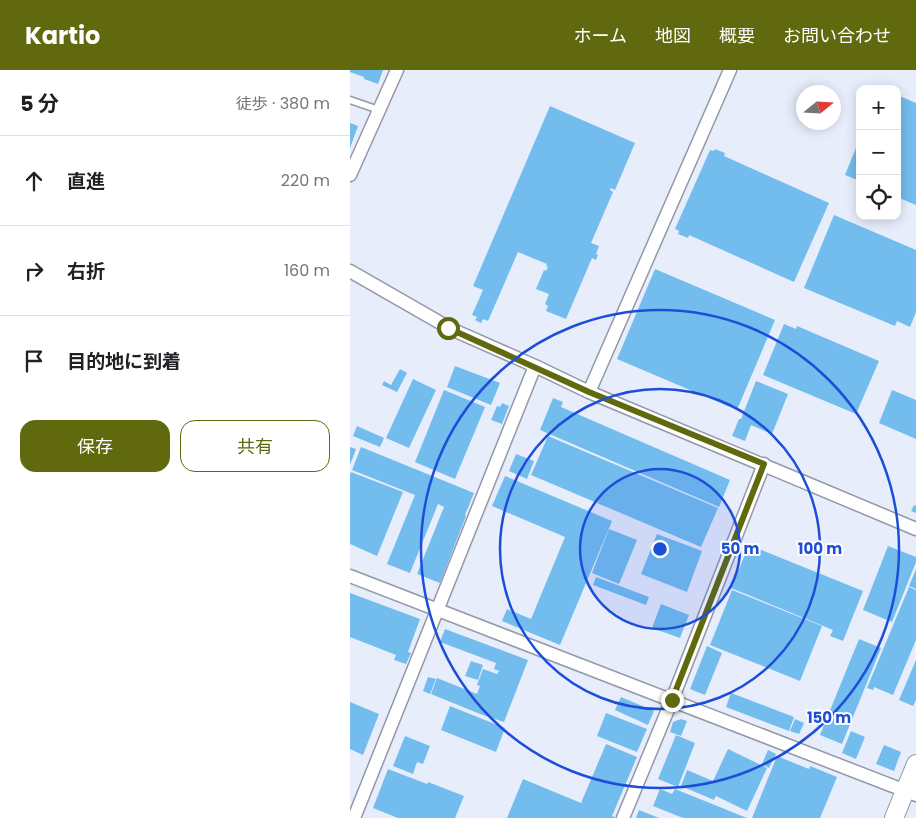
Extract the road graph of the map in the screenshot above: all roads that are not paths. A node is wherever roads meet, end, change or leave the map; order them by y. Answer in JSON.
{"nodes":[{"id":1,"x":397,"y":70,"type":"edge"},
{"id":2,"x":730,"y":70,"type":"edge"},
{"id":3,"x":350,"y":100,"type":"edge"},
{"id":4,"x":380,"y":110,"type":"junction"},
{"id":5,"x":350,"y":176,"type":"edge"},
{"id":6,"x":350,"y":271,"type":"edge"},
{"id":7,"x":535,"y":366,"type":"junction"},
{"id":8,"x":589,"y":392,"type":"junction"},
{"id":9,"x":764,"y":464,"type":"junction"},
{"id":10,"x":916,"y":529,"type":"edge"},
{"id":11,"x":350,"y":576,"type":"edge"},
{"id":12,"x":438,"y":610,"type":"junction"},
{"id":13,"x":672,"y":700,"type":"junction"},
{"id":14,"x":916,"y":764,"type":"edge"},
{"id":15,"x":911,"y":792,"type":"edge"},
{"id":16,"x":354,"y":818,"type":"edge"},
{"id":17,"x":623,"y":818,"type":"edge"},
{"id":18,"x":894,"y":818,"type":"edge"}],
"edges":[{"from":1,"to":4,"type":"street"},
{"from":2,"to":8,"type":"street"},
{"from":3,"to":4,"type":"lane"},
{"from":4,"to":5,"type":"street"},
{"from":6,"to":7,"type":"street"},
{"from":7,"to":8,"type":"street"},
{"from":7,"to":12,"type":"street"},
{"from":8,"to":9,"type":"street"},
{"from":9,"to":10,"type":"street"},
{"from":9,"to":13,"type":"street"},
{"from":11,"to":12,"type":"street"},
{"from":12,"to":13,"type":"street"},
{"from":12,"to":16,"type":"street"},
{"from":13,"to":15,"type":"street"},
{"from":13,"to":17,"type":"street"},
{"from":14,"to":15,"type":"main road"},
{"from":15,"to":18,"type":"main road"}]}
